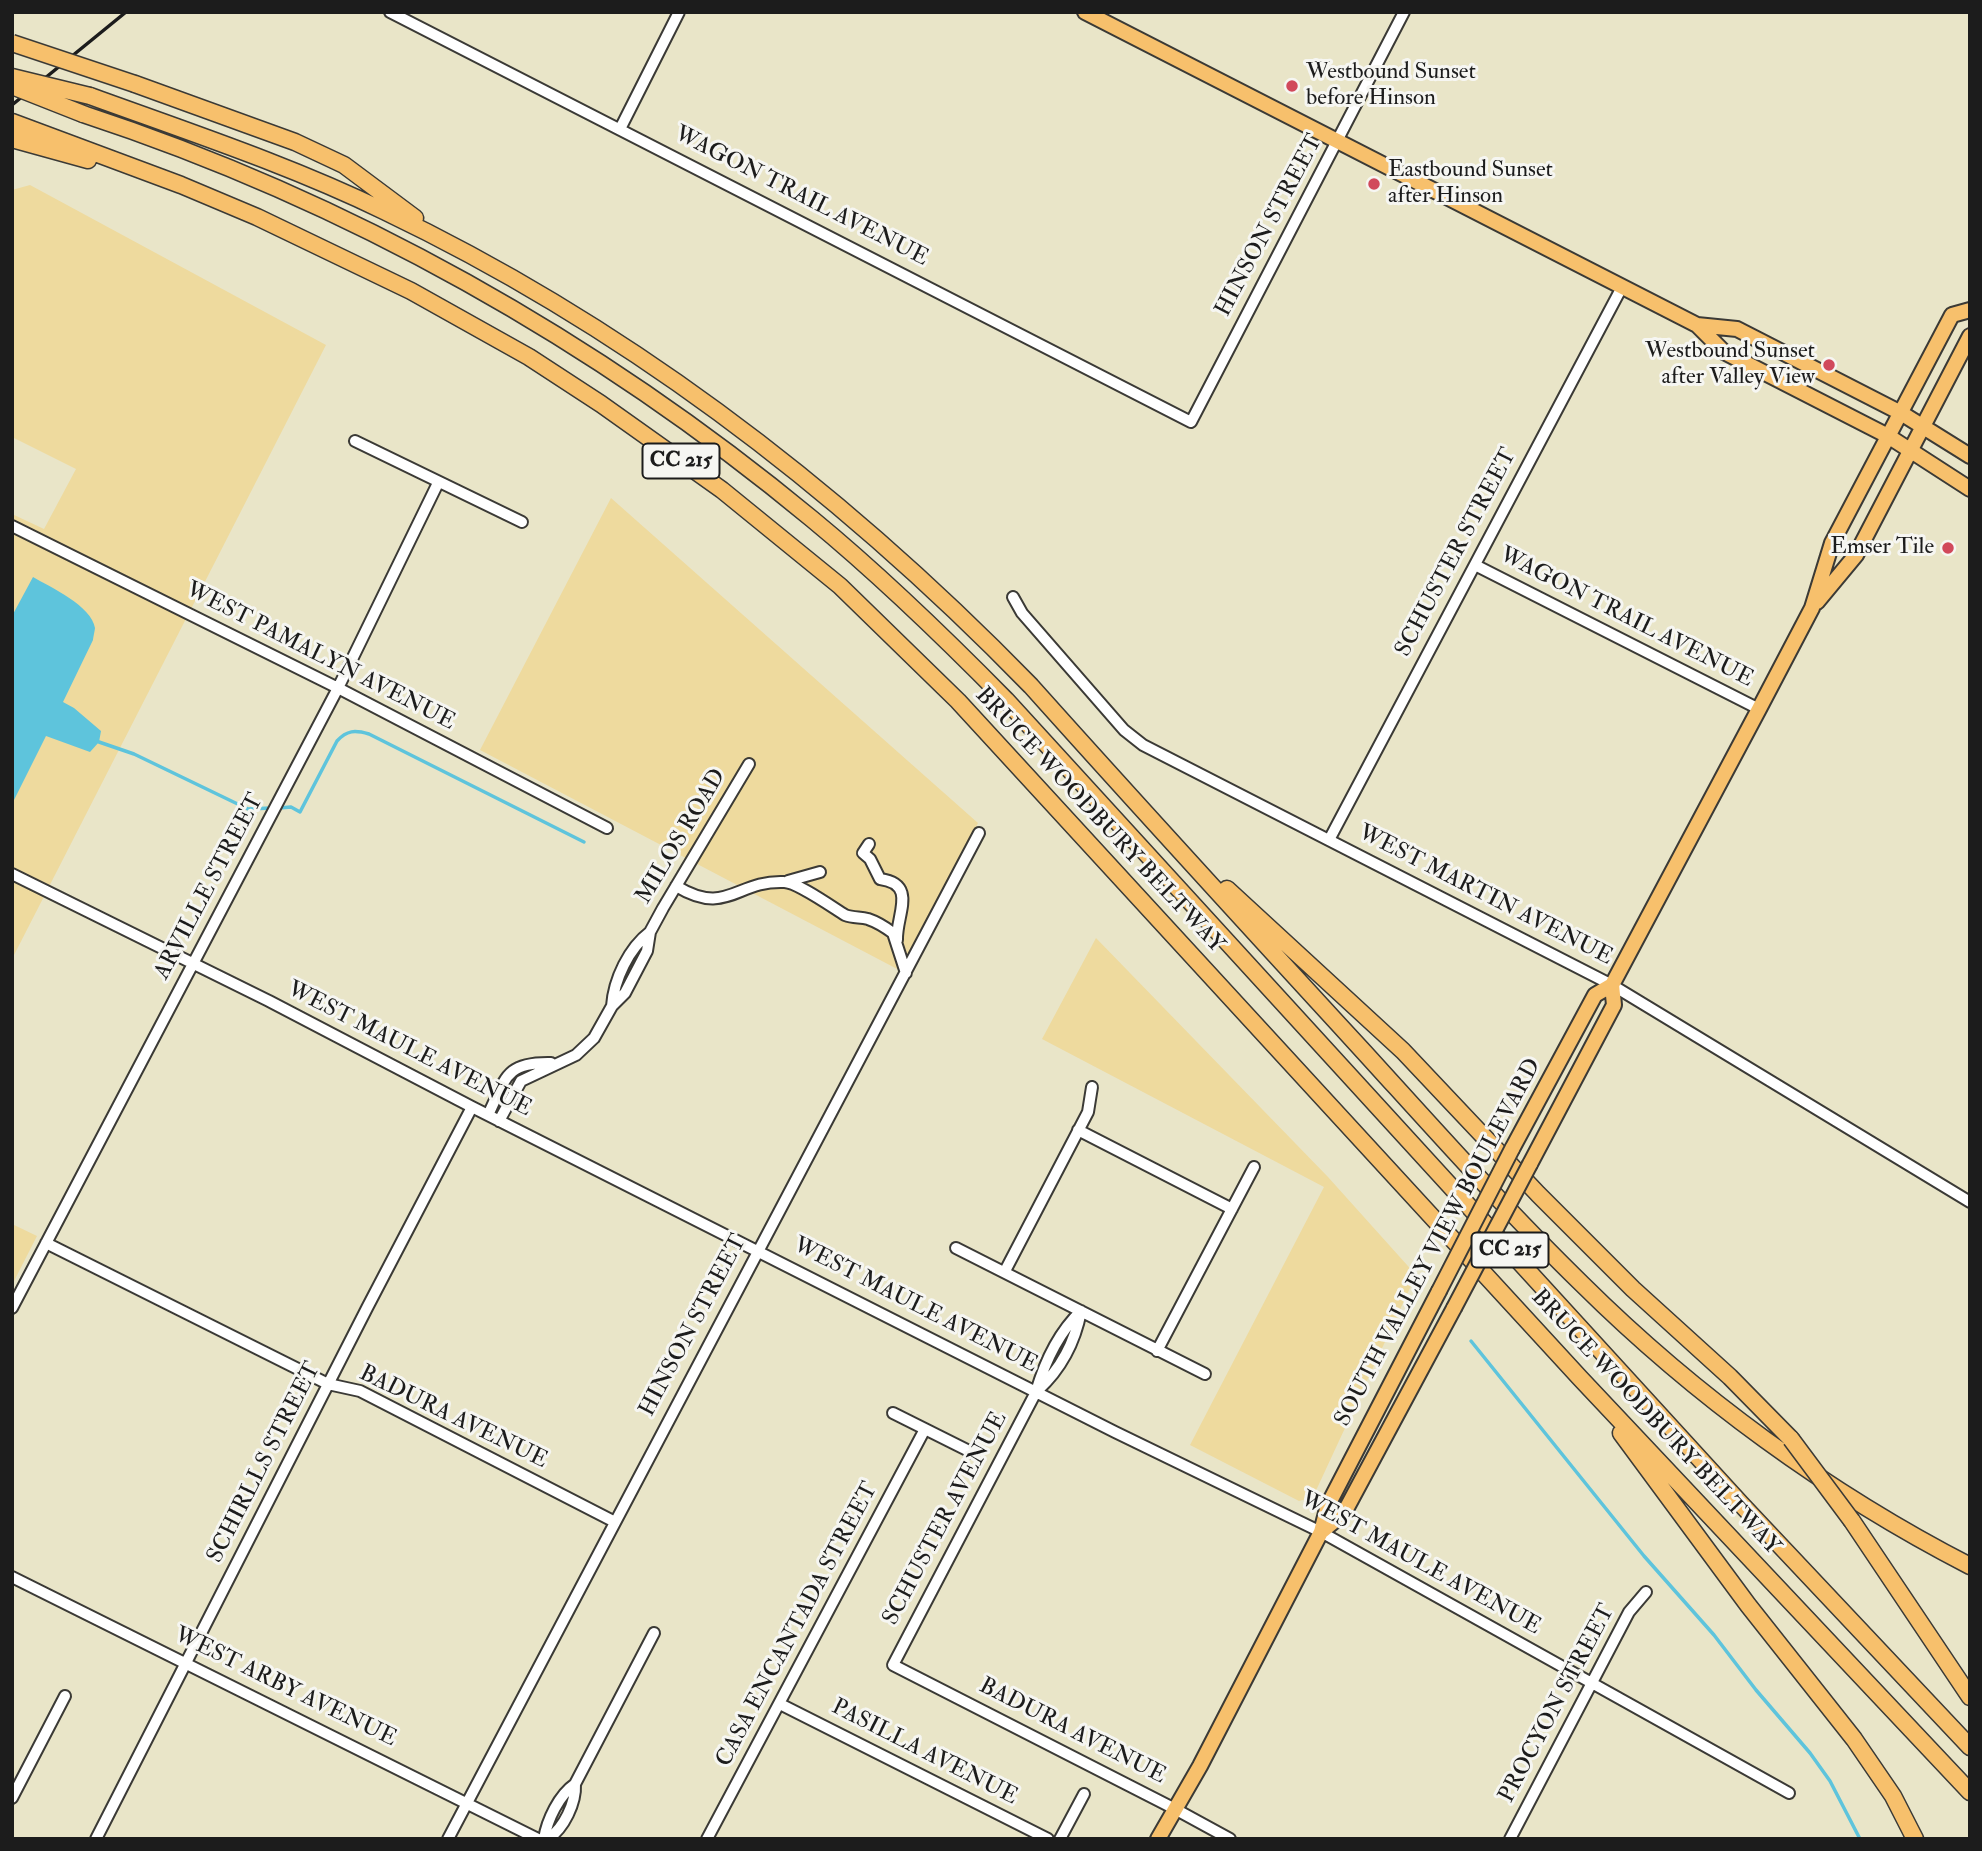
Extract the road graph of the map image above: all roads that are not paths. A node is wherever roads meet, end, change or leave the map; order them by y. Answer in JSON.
{"nodes":[{"id":1,"x":390,"y":12,"type":"edge"},
{"id":2,"x":679,"y":12,"type":"edge"},
{"id":3,"x":1085,"y":12,"type":"edge"},
{"id":4,"x":1404,"y":12,"type":"edge"},
{"id":5,"x":12,"y":43,"type":"edge"},
{"id":6,"x":12,"y":77,"type":"edge"},
{"id":7,"x":12,"y":86,"type":"edge"},
{"id":8,"x":12,"y":122,"type":"edge"},
{"id":9,"x":620,"y":129,"type":"junction"},
{"id":10,"x":12,"y":139,"type":"edge"},
{"id":11,"x":1337,"y":142,"type":"junction"},
{"id":12,"x":155,"y":176,"type":"junction"},
{"id":13,"x":454,"y":247,"type":"junction"},
{"id":14,"x":1622,"y":287,"type":"junction"},
{"id":15,"x":1970,"y":310,"type":"edge"},
{"id":16,"x":1697,"y":325,"type":"junction"},
{"id":17,"x":1970,"y":336,"type":"edge"},
{"id":18,"x":1900,"y":413,"type":"junction"},
{"id":19,"x":1191,"y":422,"type":"joint"},
{"id":20,"x":1923,"y":425,"type":"junction"},
{"id":21,"x":1888,"y":436,"type":"junction"},
{"id":22,"x":355,"y":441,"type":"dead end"},
{"id":23,"x":1911,"y":450,"type":"junction"},
{"id":24,"x":1970,"y":456,"type":"edge"},
{"id":25,"x":438,"y":483,"type":"junction"},
{"id":26,"x":1970,"y":489,"type":"edge"},
{"id":27,"x":522,"y":522,"type":"dead end"},
{"id":28,"x":12,"y":526,"type":"edge"},
{"id":29,"x":1475,"y":565,"type":"junction"},
{"id":30,"x":1013,"y":597,"type":"dead end"},
{"id":31,"x":1812,"y":608,"type":"junction"},
{"id":32,"x":338,"y":688,"type":"junction"},
{"id":33,"x":1759,"y":709,"type":"junction"},
{"id":34,"x":750,"y":764,"type":"dead end"},
{"id":35,"x":1157,"y":827,"type":"junction"},
{"id":36,"x":607,"y":828,"type":"dead end"},
{"id":37,"x":979,"y":833,"type":"dead end"},
{"id":38,"x":1329,"y":840,"type":"junction"},
{"id":39,"x":869,"y":844,"type":"dead end"},
{"id":40,"x":820,"y":872,"type":"dead end"},
{"id":41,"x":12,"y":874,"type":"edge"},
{"id":42,"x":785,"y":882,"type":"junction"},
{"id":43,"x":676,"y":886,"type":"junction"},
{"id":44,"x":898,"y":943,"type":"junction"},
{"id":45,"x":193,"y":963,"type":"junction"},
{"id":46,"x":906,"y":973,"type":"junction"},
{"id":47,"x":1612,"y":985,"type":"junction"},
{"id":48,"x":555,"y":1063,"type":"junction"},
{"id":49,"x":1092,"y":1087,"type":"dead end"},
{"id":50,"x":472,"y":1107,"type":"junction"},
{"id":51,"x":488,"y":1115,"type":"junction"},
{"id":52,"x":499,"y":1121,"type":"junction"},
{"id":53,"x":1079,"y":1130,"type":"junction"},
{"id":54,"x":1254,"y":1167,"type":"dead end"},
{"id":55,"x":1970,"y":1202,"type":"edge"},
{"id":56,"x":1232,"y":1209,"type":"junction"},
{"id":57,"x":46,"y":1243,"type":"junction"},
{"id":58,"x":956,"y":1248,"type":"dead end"},
{"id":59,"x":758,"y":1250,"type":"junction"},
{"id":60,"x":1005,"y":1271,"type":"junction"},
{"id":61,"x":12,"y":1308,"type":"edge"},
{"id":62,"x":1081,"y":1311,"type":"junction"},
{"id":63,"x":1157,"y":1351,"type":"junction"},
{"id":64,"x":1205,"y":1374,"type":"dead end"},
{"id":65,"x":1580,"y":1378,"type":"junction"},
{"id":66,"x":328,"y":1384,"type":"junction"},
{"id":67,"x":1036,"y":1392,"type":"junction"},
{"id":68,"x":893,"y":1413,"type":"dead end"},
{"id":69,"x":925,"y":1429,"type":"junction"},
{"id":70,"x":973,"y":1453,"type":"dead end"},
{"id":71,"x":1857,"y":1500,"type":"junction"},
{"id":72,"x":615,"y":1522,"type":"junction"},
{"id":73,"x":1321,"y":1532,"type":"junction"},
{"id":74,"x":1970,"y":1554,"type":"edge"},
{"id":75,"x":1970,"y":1566,"type":"edge"},
{"id":76,"x":12,"y":1577,"type":"edge"},
{"id":77,"x":1646,"y":1592,"type":"dead end"},
{"id":78,"x":654,"y":1633,"type":"dead end"},
{"id":79,"x":187,"y":1663,"type":"junction"},
{"id":80,"x":893,"y":1665,"type":"joint"},
{"id":81,"x":1591,"y":1681,"type":"junction"},
{"id":82,"x":65,"y":1696,"type":"dead end"},
{"id":83,"x":1970,"y":1697,"type":"edge"},
{"id":84,"x":780,"y":1704,"type":"junction"},
{"id":85,"x":1970,"y":1747,"type":"edge"},
{"id":86,"x":1970,"y":1792,"type":"edge"},
{"id":87,"x":1788,"y":1793,"type":"dead end"},
{"id":88,"x":1084,"y":1794,"type":"dead end"},
{"id":89,"x":12,"y":1798,"type":"edge"},
{"id":90,"x":468,"y":1802,"type":"junction"},
{"id":91,"x":1175,"y":1808,"type":"junction"},
{"id":92,"x":710,"y":1836,"type":"edge"},
{"id":93,"x":96,"y":1839,"type":"edge"},
{"id":94,"x":448,"y":1839,"type":"edge"},
{"id":95,"x":538,"y":1839,"type":"edge"},
{"id":96,"x":546,"y":1839,"type":"edge"},
{"id":97,"x":723,"y":1839,"type":"edge"},
{"id":98,"x":1048,"y":1839,"type":"edge"},
{"id":99,"x":1060,"y":1839,"type":"edge"},
{"id":100,"x":1158,"y":1839,"type":"edge"},
{"id":101,"x":1230,"y":1839,"type":"edge"},
{"id":102,"x":1510,"y":1839,"type":"edge"},
{"id":103,"x":1915,"y":1839,"type":"edge"}],
"edges":[{"from":1,"to":9,"type":"street","name":"WAGON TRAIL AVENUE"},
{"from":2,"to":9,"type":"street"},
{"from":3,"to":11,"type":"main road"},
{"from":4,"to":11,"type":"street","name":"HINSON STREET"},
{"from":5,"to":13,"type":"highway","bridge":true},
{"from":6,"to":13,"type":"highway","number":"CC 215","bridge":true},
{"from":7,"to":85,"type":"highway","name":"BRUCE WOODBURY BELTWAY","number":"CC 215","bridge":true},
{"from":8,"to":12,"type":"highway","name":"BRUCE WOODBURY BELTWAY","number":"CC 215"},
{"from":9,"to":19,"type":"street","name":"WAGON TRAIL AVENUE"},
{"from":10,"to":12,"type":"highway"},
{"from":11,"to":14,"type":"main road"},
{"from":11,"to":19,"type":"street","name":"HINSON STREET"},
{"from":12,"to":65,"type":"highway","name":"BRUCE WOODBURY BELTWAY","number":"CC 215"},
{"from":13,"to":35,"type":"highway","number":"CC 215"},
{"from":14,"to":16,"type":"main road"},
{"from":14,"to":29,"type":"street","name":"SCHUSTER STREET"},
{"from":15,"to":18,"type":"main road","name":"SOUTH VALLEY VIEW BOULEVARD"},
{"from":16,"to":18,"type":"main road"},
{"from":16,"to":21,"type":"main road"},
{"from":17,"to":20,"type":"main road","name":"SOUTH VALLEY VIEW BOULEVARD"},
{"from":18,"to":20,"type":"main road"},
{"from":18,"to":21,"type":"main road","name":"SOUTH VALLEY VIEW BOULEVARD"},
{"from":20,"to":23,"type":"main road","name":"SOUTH VALLEY VIEW BOULEVARD"},
{"from":20,"to":24,"type":"main road"},
{"from":21,"to":23,"type":"main road"},
{"from":21,"to":31,"type":"main road","name":"SOUTH VALLEY VIEW BOULEVARD"},
{"from":22,"to":25,"type":"street"},
{"from":23,"to":26,"type":"main road"},
{"from":23,"to":31,"type":"main road","name":"SOUTH VALLEY VIEW BOULEVARD"},
{"from":25,"to":27,"type":"street"},
{"from":25,"to":32,"type":"street","name":"ARVILLE STREET"},
{"from":28,"to":32,"type":"street","name":"WEST PAMALYN AVENUE"},
{"from":29,"to":33,"type":"street","name":"WAGON TRAIL AVENUE"},
{"from":29,"to":38,"type":"street","name":"SCHUSTER STREET"},
{"from":30,"to":38,"type":"street","name":"WEST MARTIN AVENUE"},
{"from":31,"to":33,"type":"main road","name":"SOUTH VALLEY VIEW BOULEVARD"},
{"from":32,"to":36,"type":"street","name":"WEST PAMALYN AVENUE"},
{"from":32,"to":45,"type":"street","name":"ARVILLE STREET"},
{"from":33,"to":47,"type":"main road","name":"SOUTH VALLEY VIEW BOULEVARD"},
{"from":34,"to":43,"type":"street","name":"MILOS ROAD"},
{"from":35,"to":71,"type":"highway","number":"CC 215"},
{"from":35,"to":83,"type":"highway","bridge":true},
{"from":37,"to":46,"type":"street","name":"HINSON STREET"},
{"from":38,"to":47,"type":"street","name":"WEST MARTIN AVENUE"},
{"from":39,"to":44,"type":"street"},
{"from":40,"to":42,"type":"street"},
{"from":41,"to":45,"type":"street","name":"WEST MAULE AVENUE"},
{"from":42,"to":43,"type":"street"},
{"from":42,"to":44,"type":"street"},
{"from":43,"to":48,"type":"street","name":"MILOS ROAD"},
{"from":44,"to":46,"type":"street"},
{"from":45,"to":50,"type":"street","name":"WEST MAULE AVENUE"},
{"from":45,"to":57,"type":"street","name":"ARVILLE STREET"},
{"from":46,"to":59,"type":"street","name":"HINSON STREET"},
{"from":47,"to":55,"type":"street","name":"WEST MARTIN AVENUE"},
{"from":47,"to":73,"type":"main road","name":"SOUTH VALLEY VIEW BOULEVARD","bridge":true},
{"from":47,"to":73,"type":"main road","name":"SOUTH VALLEY VIEW BOULEVARD","bridge":true},
{"from":48,"to":51,"type":"street","name":"MILOS ROAD"},
{"from":48,"to":52,"type":"street","name":"MILOS ROAD"},
{"from":49,"to":53,"type":"street"},
{"from":50,"to":51,"type":"street","name":"WEST MAULE AVENUE"},
{"from":50,"to":66,"type":"street","name":"SCHIRLLS STREET"},
{"from":51,"to":52,"type":"street","name":"WEST MAULE AVENUE"},
{"from":52,"to":59,"type":"street","name":"WEST MAULE AVENUE"},
{"from":53,"to":56,"type":"street"},
{"from":53,"to":60,"type":"street"},
{"from":54,"to":56,"type":"street"},
{"from":56,"to":63,"type":"street"},
{"from":57,"to":61,"type":"street","name":"ARVILLE STREET"},
{"from":57,"to":66,"type":"street","name":"BADURA AVENUE"},
{"from":58,"to":60,"type":"street"},
{"from":59,"to":67,"type":"street","name":"WEST MAULE AVENUE"},
{"from":59,"to":72,"type":"street","name":"HINSON STREET"},
{"from":60,"to":62,"type":"street"},
{"from":62,"to":63,"type":"street"},
{"from":62,"to":67,"type":"street","name":"SCHUSTER AVENUE"},
{"from":63,"to":64,"type":"street"},
{"from":65,"to":86,"type":"highway","name":"BRUCE WOODBURY BELTWAY","number":"CC 215"},
{"from":65,"to":103,"type":"highway"},
{"from":66,"to":72,"type":"street","name":"BADURA AVENUE"},
{"from":66,"to":79,"type":"street","name":"SCHIRLLS STREET"},
{"from":67,"to":73,"type":"street","name":"WEST MAULE AVENUE"},
{"from":67,"to":80,"type":"street","name":"SCHUSTER AVENUE"},
{"from":68,"to":69,"type":"street"},
{"from":69,"to":70,"type":"street"},
{"from":69,"to":84,"type":"street","name":"CASA ENCANTADA STREET"},
{"from":71,"to":74,"type":"highway"},
{"from":71,"to":75,"type":"highway"},
{"from":72,"to":90,"type":"street","name":"HINSON STREET"},
{"from":73,"to":81,"type":"street","name":"WEST MAULE AVENUE"},
{"from":73,"to":91,"type":"main road","name":"SOUTH VALLEY VIEW BOULEVARD"},
{"from":76,"to":79,"type":"street","name":"WEST ARBY AVENUE"},
{"from":77,"to":81,"type":"street","name":"PROCYON STREET"},
{"from":78,"to":96,"type":"street"},
{"from":79,"to":90,"type":"street","name":"WEST ARBY AVENUE"},
{"from":79,"to":93,"type":"street","name":"SCHIRLLS STREET"},
{"from":80,"to":91,"type":"street","name":"BADURA AVENUE"},
{"from":81,"to":87,"type":"street","name":"WEST MAULE AVENUE"},
{"from":81,"to":102,"type":"street","name":"PROCYON STREET"},
{"from":82,"to":89,"type":"street"},
{"from":84,"to":92,"type":"street","name":"CASA ENCANTADA STREET"},
{"from":84,"to":98,"type":"street","name":"PASILLA AVENUE"},
{"from":88,"to":99,"type":"street"},
{"from":90,"to":94,"type":"street","name":"HINSON STREET"},
{"from":90,"to":95,"type":"street","name":"WEST ARBY AVENUE"},
{"from":91,"to":100,"type":"main road","name":"SOUTH VALLEY VIEW BOULEVARD"},
{"from":91,"to":101,"type":"street","name":"BADURA AVENUE"},
{"from":92,"to":97,"type":"street"}]}
